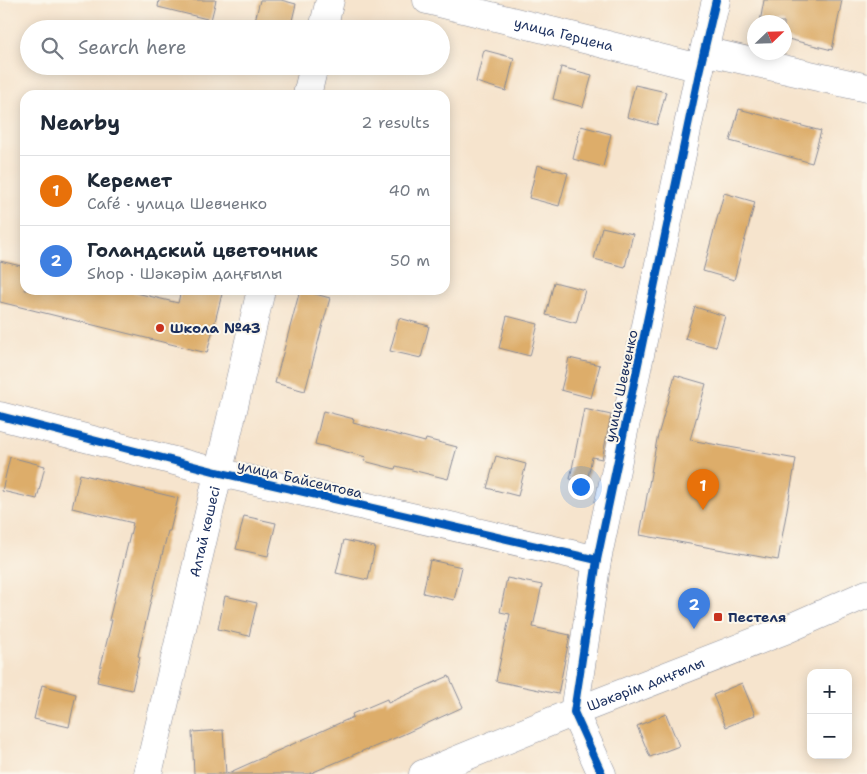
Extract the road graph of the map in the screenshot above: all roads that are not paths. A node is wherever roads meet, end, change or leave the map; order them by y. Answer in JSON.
{"nodes":[{"id":1,"x":330,"y":0,"type":"edge"},
{"id":2,"x":428,"y":0,"type":"edge"},
{"id":3,"x":716,"y":0,"type":"edge"},
{"id":4,"x":325,"y":20,"type":"edge"},
{"id":5,"x":702,"y":59,"type":"junction"},
{"id":6,"x":312,"y":75,"type":"edge"},
{"id":7,"x":867,"y":88,"type":"edge"},
{"id":8,"x":308,"y":90,"type":"edge"},
{"id":9,"x":260,"y":295,"type":"edge"},
{"id":10,"x":0,"y":416,"type":"edge"},
{"id":11,"x":218,"y":472,"type":"junction"},
{"id":12,"x":597,"y":560,"type":"junction"},
{"id":13,"x":866,"y":598,"type":"edge"},
{"id":14,"x":574,"y":712,"type":"junction"},
{"id":15,"x":148,"y":774,"type":"edge"},
{"id":16,"x":423,"y":774,"type":"edge"},
{"id":17,"x":602,"y":774,"type":"edge"}],
"edges":[{"from":1,"to":4,"type":"street"},
{"from":2,"to":5,"type":"street","name":"улица Герцена"},
{"from":3,"to":5,"type":"street","name":"улица Шевченко"},
{"from":5,"to":7,"type":"street","name":"улица Герцена"},
{"from":5,"to":12,"type":"street","name":"улица Шевченко"},
{"from":6,"to":8,"type":"street"},
{"from":9,"to":11,"type":"street","name":"Алтай көшесі"},
{"from":10,"to":11,"type":"street","name":"улица Байсеитова"},
{"from":11,"to":12,"type":"street","name":"улица Байсеитова"},
{"from":11,"to":15,"type":"street","name":"Алтай көшесі"},
{"from":12,"to":14,"type":"street","name":"улица Шевченко"},
{"from":13,"to":14,"type":"street","name":"Шәкәрім даңғылы"},
{"from":14,"to":16,"type":"street","name":"Шәкәрім даңғылы"},
{"from":14,"to":17,"type":"street"}]}
